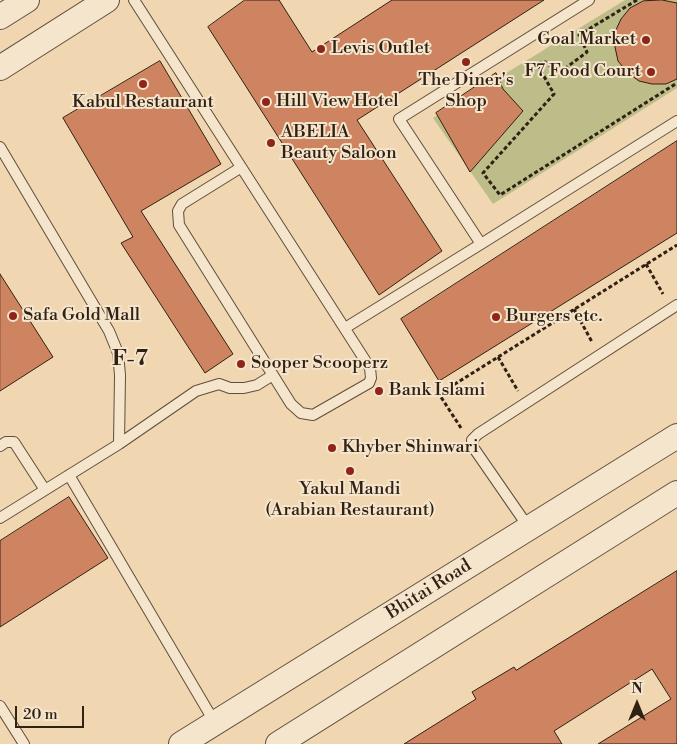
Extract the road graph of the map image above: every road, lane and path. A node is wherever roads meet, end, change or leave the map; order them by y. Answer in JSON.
{"nodes":[{"id":1,"x":27,"y":0,"type":"edge"},
{"id":2,"x":107,"y":0,"type":"edge"},
{"id":3,"x":134,"y":0,"type":"edge"},
{"id":4,"x":589,"y":0,"type":"edge"},
{"id":5,"x":637,"y":0,"type":"edge"},
{"id":6,"x":0,"y":17,"type":"edge"},
{"id":7,"x":0,"y":68,"type":"edge"},
{"id":8,"x":677,"y":83,"type":"edge"},
{"id":9,"x":677,"y":121,"type":"edge"},
{"id":10,"x":0,"y":147,"type":"edge"},
{"id":11,"x":240,"y":168,"type":"junction"},
{"id":12,"x":481,"y":244,"type":"junction"},
{"id":13,"x":677,"y":245,"type":"edge"},
{"id":14,"x":646,"y":264,"type":"junction"},
{"id":15,"x":674,"y":307,"type":"edge"},
{"id":16,"x":574,"y":309,"type":"junction"},
{"id":17,"x":344,"y":328,"type":"junction"},
{"id":18,"x":600,"y":355,"type":"junction"},
{"id":19,"x":498,"y":357,"type":"junction"},
{"id":20,"x":273,"y":375,"type":"junction"},
{"id":21,"x":525,"y":403,"type":"junction"},
{"id":22,"x":677,"y":436,"type":"edge"},
{"id":23,"x":119,"y":444,"type":"junction"},
{"id":24,"x":0,"y":446,"type":"edge"},
{"id":25,"x":473,"y":447,"type":"junction"},
{"id":26,"x":69,"y":476,"type":"junction"},
{"id":27,"x":45,"y":490,"type":"junction"},
{"id":28,"x":677,"y":493,"type":"edge"},
{"id":29,"x":0,"y":518,"type":"edge"},
{"id":30,"x":529,"y":528,"type":"junction"},
{"id":31,"x":0,"y":706,"type":"edge"},
{"id":32,"x":215,"y":723,"type":"junction"},
{"id":33,"x":24,"y":744,"type":"edge"},
{"id":34,"x":181,"y":744,"type":"edge"},
{"id":35,"x":278,"y":744,"type":"edge"}],
"edges":[{"from":1,"to":6,"type":"street"},
{"from":2,"to":7,"type":"street"},
{"from":3,"to":11,"type":"lane"},
{"from":4,"to":12,"type":"lane"},
{"from":5,"to":8,"type":"path"},
{"from":9,"to":12,"type":"lane"},
{"from":10,"to":23,"type":"lane"},
{"from":11,"to":17,"type":"lane"},
{"from":11,"to":20,"type":"lane"},
{"from":12,"to":17,"type":"lane"},
{"from":13,"to":14,"type":"path"},
{"from":14,"to":15,"type":"path"},
{"from":14,"to":16,"type":"path"},
{"from":15,"to":18,"type":"lane"},
{"from":16,"to":18,"type":"path"},
{"from":16,"to":19,"type":"path"},
{"from":17,"to":20,"type":"lane"},
{"from":18,"to":21,"type":"lane"},
{"from":19,"to":21,"type":"path"},
{"from":19,"to":25,"type":"path"},
{"from":20,"to":23,"type":"lane"},
{"from":21,"to":25,"type":"lane"},
{"from":22,"to":30,"type":"street","name":"Bhitai Road"},
{"from":23,"to":26,"type":"lane"},
{"from":24,"to":27,"type":"lane"},
{"from":25,"to":30,"type":"lane"},
{"from":26,"to":27,"type":"lane"},
{"from":26,"to":32,"type":"lane"},
{"from":27,"to":29,"type":"lane"},
{"from":28,"to":35,"type":"street"},
{"from":30,"to":32,"type":"street","name":"Bhitai Road"},
{"from":31,"to":33,"type":"lane"},
{"from":32,"to":34,"type":"street","name":"Bhitai Road"}]}
